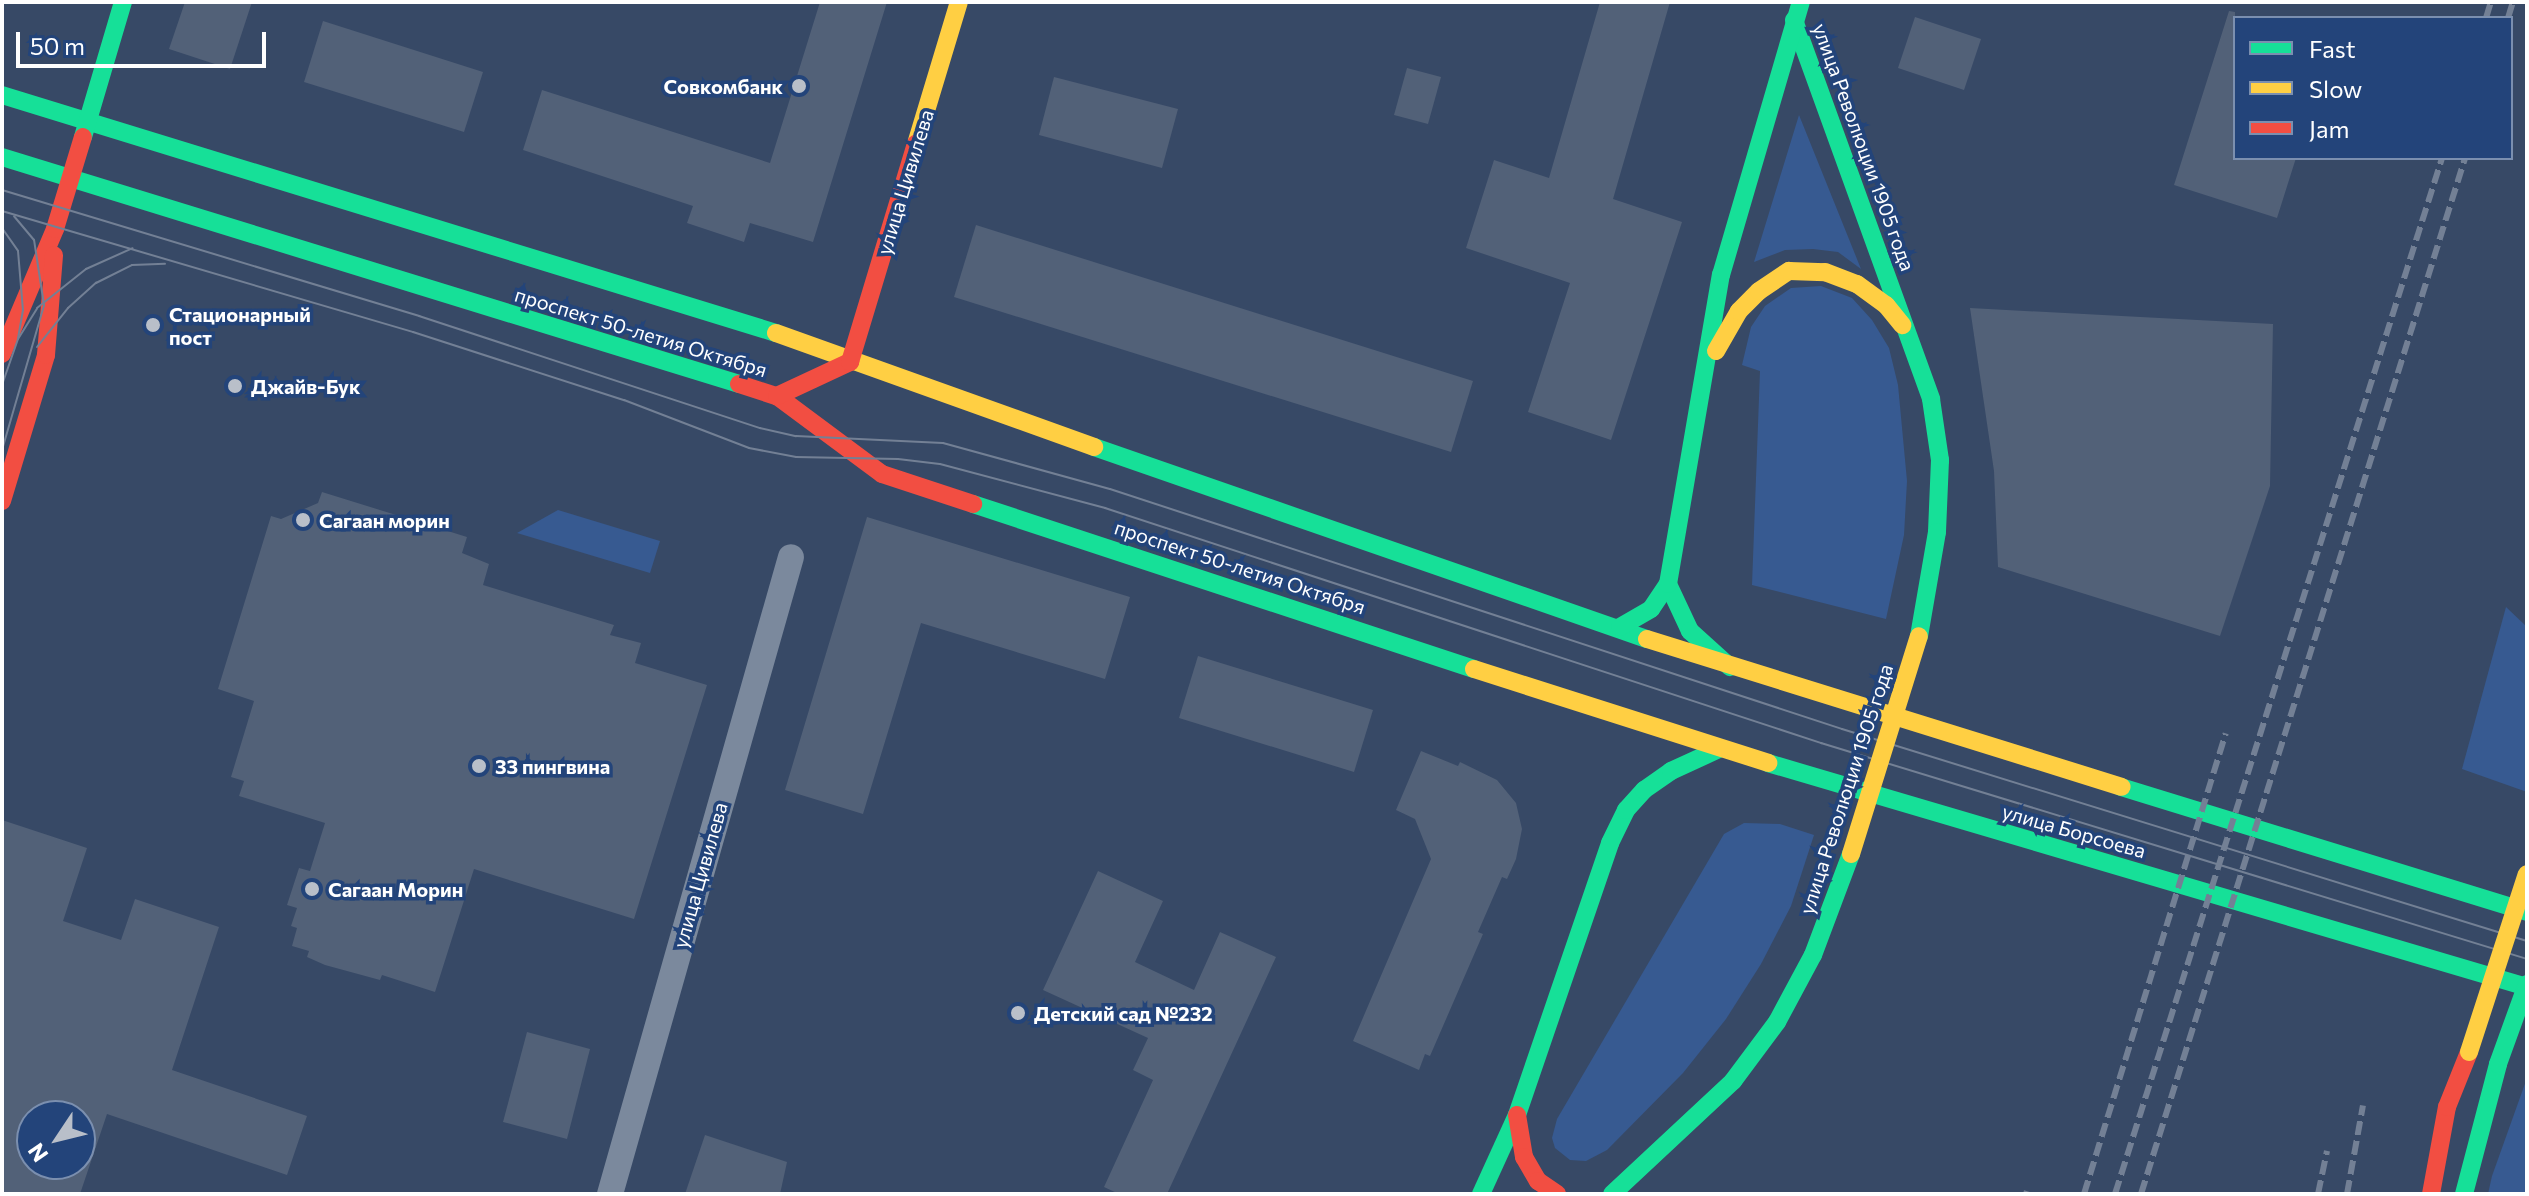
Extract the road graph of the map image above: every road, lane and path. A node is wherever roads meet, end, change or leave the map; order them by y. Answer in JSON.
{"nodes":[{"id":1,"x":123,"y":2,"type":"edge"},
{"id":2,"x":959,"y":2,"type":"edge"},
{"id":3,"x":1801,"y":2,"type":"edge"},
{"id":4,"x":1794,"y":20,"type":"junction"},
{"id":5,"x":2,"y":95,"type":"edge"},
{"id":6,"x":86,"y":122,"type":"junction"},
{"id":7,"x":2,"y":157,"type":"edge"},
{"id":8,"x":69,"y":177,"type":"junction"},
{"id":9,"x":55,"y":229,"type":"junction"},
{"id":10,"x":1909,"y":333,"type":"junction"},
{"id":11,"x":4,"y":349,"type":"edge"},
{"id":12,"x":850,"y":362,"type":"junction"},
{"id":13,"x":1709,"y":364,"type":"junction"},
{"id":14,"x":777,"y":396,"type":"junction"},
{"id":15,"x":2,"y":501,"type":"edge"},
{"id":16,"x":791,"y":557,"type":"dead end"},
{"id":17,"x":1668,"y":584,"type":"junction"},
{"id":18,"x":1620,"y":627,"type":"junction"},
{"id":19,"x":1731,"y":668,"type":"junction"},
{"id":20,"x":1612,"y":711,"type":"joint"},
{"id":21,"x":1719,"y":749,"type":"junction"},
{"id":22,"x":2527,"y":874,"type":"edge"},
{"id":23,"x":2527,"y":912,"type":"edge"},
{"id":24,"x":2527,"y":985,"type":"edge"},
{"id":25,"x":1517,"y":1115,"type":"junction"},
{"id":26,"x":1610,"y":1192,"type":"edge"},
{"id":27,"x":610,"y":1194,"type":"edge"},
{"id":28,"x":1481,"y":1194,"type":"edge"},
{"id":29,"x":1557,"y":1194,"type":"edge"},
{"id":30,"x":2431,"y":1194,"type":"edge"},
{"id":31,"x":2464,"y":1194,"type":"edge"}],
"edges":[{"from":1,"to":6,"type":"main road"},
{"from":2,"to":12,"type":"main road","name":"улица Цивилева"},
{"from":3,"to":4,"type":"main road","name":"улица Революции 1905 года"},
{"from":4,"to":10,"type":"main road","name":"улица Революции 1905 года"},
{"from":4,"to":13,"type":"main road","name":"улица Революции 1905 года"},
{"from":5,"to":6,"type":"main road","name":"проспект 50-летия Октября"},
{"from":6,"to":8,"type":"main road"},
{"from":6,"to":12,"type":"main road","name":"проспект 50-летия Октября"},
{"from":7,"to":8,"type":"main road","name":"проспект 50-летия Октября"},
{"from":8,"to":9,"type":"main road"},
{"from":8,"to":14,"type":"main road","name":"проспект 50-летия Октября"},
{"from":9,"to":11,"type":"main road"},
{"from":9,"to":15,"type":"main road"},
{"from":10,"to":13,"type":"main road","name":"улица Революции 1905 года"},
{"from":10,"to":26,"type":"main road","name":"улица Революции 1905 года","bridge":true},
{"from":12,"to":14,"type":"main road"},
{"from":12,"to":18,"type":"main road","name":"проспект 50-летия Октября"},
{"from":13,"to":17,"type":"main road","name":"улица Революции 1905 года"},
{"from":14,"to":20,"type":"main road","name":"проспект 50-летия Октября"},
{"from":16,"to":27,"type":"street","name":"улица Цивилева"},
{"from":17,"to":18,"type":"main road","name":"улица Революции 1905 года"},
{"from":17,"to":19,"type":"main road"},
{"from":18,"to":19,"type":"main road","name":"проспект 50-летия Октября"},
{"from":19,"to":23,"type":"main road","name":"проспект 50-летия Октября"},
{"from":20,"to":21,"type":"main road","name":"улица Борсоева"},
{"from":21,"to":24,"type":"main road","name":"улица Борсоева"},
{"from":21,"to":25,"type":"main road"},
{"from":22,"to":30,"type":"main road","bridge":true},
{"from":24,"to":31,"type":"main road","name":"улица Борсоева","bridge":true},
{"from":25,"to":28,"type":"main road"},
{"from":25,"to":29,"type":"main road"}]}
